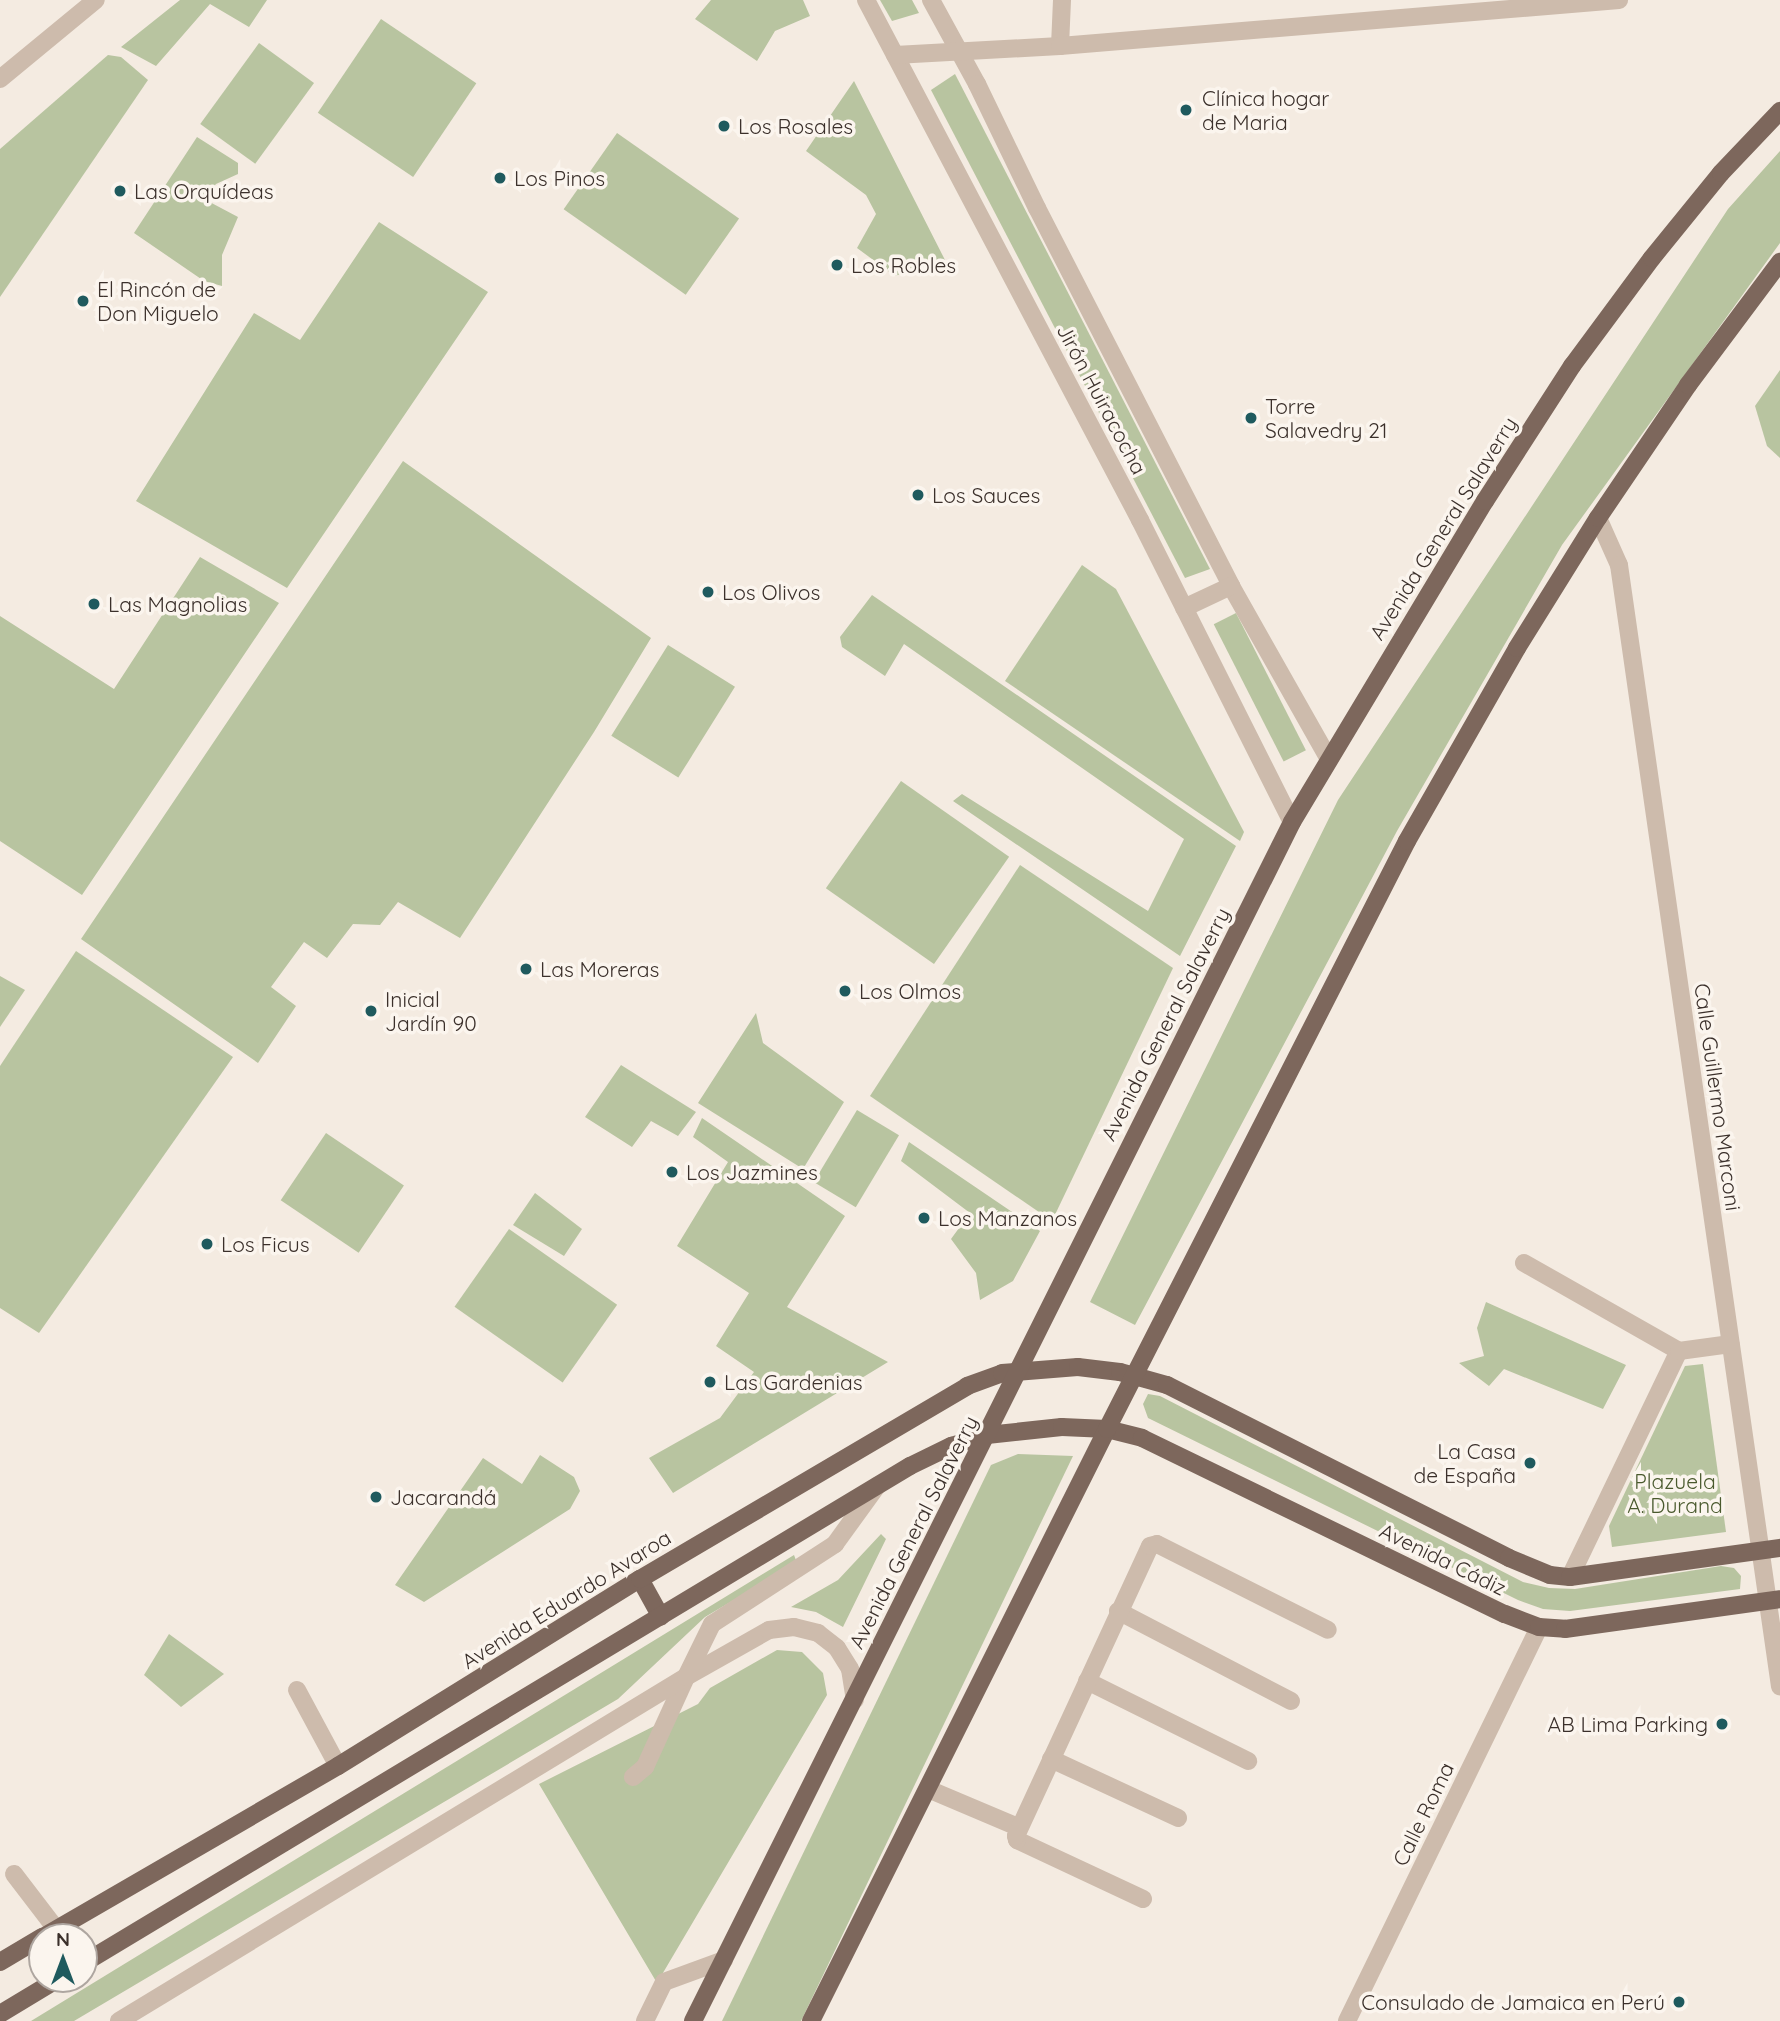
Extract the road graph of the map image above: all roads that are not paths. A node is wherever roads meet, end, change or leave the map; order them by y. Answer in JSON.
{"nodes":[{"id":1,"x":96,"y":0,"type":"edge"},
{"id":2,"x":866,"y":0,"type":"edge"},
{"id":3,"x":931,"y":0,"type":"edge"},
{"id":4,"x":1062,"y":0,"type":"edge"},
{"id":5,"x":1619,"y":0,"type":"edge"},
{"id":6,"x":1488,"y":6,"type":"edge"},
{"id":7,"x":1060,"y":46,"type":"junction"},
{"id":8,"x":958,"y":53,"type":"junction"},
{"id":9,"x":895,"y":55,"type":"junction"},
{"id":10,"x":0,"y":79,"type":"edge"},
{"id":11,"x":1780,"y":111,"type":"edge"},
{"id":12,"x":1780,"y":262,"type":"edge"},
{"id":13,"x":1598,"y":518,"type":"junction"},
{"id":14,"x":1231,"y":586,"type":"junction"},
{"id":15,"x":1184,"y":608,"type":"junction"},
{"id":16,"x":1329,"y":759,"type":"junction"},
{"id":17,"x":1292,"y":822,"type":"junction"},
{"id":18,"x":1524,"y":1263,"type":"dead end"},
{"id":19,"x":1731,"y":1344,"type":"junction"},
{"id":20,"x":1679,"y":1351,"type":"junction"},
{"id":21,"x":1020,"y":1370,"type":"junction"},
{"id":22,"x":1134,"y":1375,"type":"junction"},
{"id":23,"x":1107,"y":1429,"type":"junction"},
{"id":24,"x":988,"y":1436,"type":"junction"},
{"id":25,"x":877,"y":1486,"type":"junction"},
{"id":26,"x":1780,"y":1548,"type":"edge"},
{"id":27,"x":1760,"y":1551,"type":"junction"},
{"id":28,"x":1570,"y":1577,"type":"junction"},
{"id":29,"x":640,"y":1580,"type":"junction"},
{"id":30,"x":1774,"y":1600,"type":"edge"},
{"id":31,"x":1118,"y":1611,"type":"junction"},
{"id":32,"x":661,"y":1617,"type":"junction"},
{"id":33,"x":1539,"y":1627,"type":"junction"},
{"id":34,"x":1328,"y":1630,"type":"dead end"},
{"id":35,"x":686,"y":1677,"type":"junction"},
{"id":36,"x":1087,"y":1681,"type":"junction"},
{"id":37,"x":1780,"y":1687,"type":"edge"},
{"id":38,"x":297,"y":1690,"type":"dead end"},
{"id":39,"x":855,"y":1700,"type":"junction"},
{"id":40,"x":1291,"y":1701,"type":"dead end"},
{"id":41,"x":1051,"y":1759,"type":"junction"},
{"id":42,"x":1248,"y":1761,"type":"dead end"},
{"id":43,"x":338,"y":1766,"type":"junction"},
{"id":44,"x":633,"y":1777,"type":"dead end"},
{"id":45,"x":928,"y":1789,"type":"junction"},
{"id":46,"x":1178,"y":1818,"type":"dead end"},
{"id":47,"x":1018,"y":1827,"type":"junction"},
{"id":48,"x":14,"y":1874,"type":"dead end"},
{"id":49,"x":1143,"y":1899,"type":"dead end"},
{"id":50,"x":41,"y":1923,"type":"edge"},
{"id":51,"x":68,"y":1923,"type":"edge"},
{"id":52,"x":28,"y":1946,"type":"edge"},
{"id":53,"x":98,"y":1955,"type":"edge"},
{"id":54,"x":724,"y":1960,"type":"junction"},
{"id":55,"x":0,"y":1962,"type":"edge"},
{"id":56,"x":35,"y":1993,"type":"edge"},
{"id":57,"x":0,"y":2014,"type":"edge"},
{"id":58,"x":119,"y":2021,"type":"edge"},
{"id":59,"x":645,"y":2021,"type":"edge"},
{"id":60,"x":693,"y":2021,"type":"edge"},
{"id":61,"x":811,"y":2021,"type":"edge"},
{"id":62,"x":1347,"y":2021,"type":"edge"}],
"edges":[{"from":1,"to":10,"type":"street"},
{"from":2,"to":9,"type":"street","name":"Jirón Huiracocha"},
{"from":3,"to":8,"type":"street","name":"Jirón Huiracocha"},
{"from":4,"to":7,"type":"street"},
{"from":5,"to":6,"type":"street"},
{"from":6,"to":7,"type":"street"},
{"from":7,"to":8,"type":"street"},
{"from":8,"to":9,"type":"street"},
{"from":8,"to":14,"type":"street","name":"Jirón Huiracocha"},
{"from":9,"to":15,"type":"street","name":"Jirón Huiracocha"},
{"from":11,"to":16,"type":"main road","name":"Avenida General Salaverry"},
{"from":12,"to":13,"type":"main road"},
{"from":13,"to":19,"type":"street","name":"Calle Guillermo Marconi"},
{"from":13,"to":22,"type":"main road"},
{"from":14,"to":15,"type":"street"},
{"from":14,"to":16,"type":"street","name":"Jirón Huiracocha"},
{"from":15,"to":17,"type":"street","name":"Jirón Huiracocha"},
{"from":16,"to":17,"type":"main road","name":"Avenida General Salaverry"},
{"from":17,"to":21,"type":"main road","name":"Avenida General Salaverry"},
{"from":18,"to":20,"type":"street"},
{"from":19,"to":20,"type":"street"},
{"from":19,"to":27,"type":"street","name":"Calle Guillermo Marconi"},
{"from":20,"to":28,"type":"street"},
{"from":21,"to":22,"type":"main road","name":"Avenida Eduardo Avaroa"},
{"from":21,"to":24,"type":"main road","name":"Avenida General Salaverry"},
{"from":21,"to":29,"type":"main road","name":"Avenida Eduardo Avaroa"},
{"from":22,"to":23,"type":"main road"},
{"from":22,"to":28,"type":"main road","name":"Avenida Cádiz"},
{"from":23,"to":24,"type":"main road"},
{"from":23,"to":33,"type":"main road","name":"Avenida Cádiz"},
{"from":23,"to":45,"type":"main road"},
{"from":24,"to":25,"type":"main road"},
{"from":24,"to":39,"type":"main road","name":"Avenida General Salaverry"},
{"from":25,"to":32,"type":"main road"},
{"from":25,"to":35,"type":"street"},
{"from":26,"to":27,"type":"main road","name":"Avenida Cádiz"},
{"from":27,"to":28,"type":"main road","name":"Avenida Cádiz"},
{"from":27,"to":30,"type":"street","name":"Calle Guillermo Marconi"},
{"from":29,"to":32,"type":"main road"},
{"from":29,"to":43,"type":"main road","name":"Avenida Eduardo Avaroa"},
{"from":30,"to":33,"type":"main road","name":"Avenida Cádiz"},
{"from":30,"to":37,"type":"street","name":"Calle Guillermo Marconi"},
{"from":31,"to":34,"type":"street"},
{"from":31,"to":36,"type":"street"},
{"from":31,"to":40,"type":"street"},
{"from":32,"to":53,"type":"main road"},
{"from":33,"to":62,"type":"street","name":"Calle Roma"},
{"from":35,"to":39,"type":"street"},
{"from":35,"to":44,"type":"street"},
{"from":35,"to":58,"type":"street"},
{"from":36,"to":41,"type":"street"},
{"from":36,"to":42,"type":"street"},
{"from":38,"to":43,"type":"street"},
{"from":39,"to":54,"type":"main road","name":"Avenida General Salaverry"},
{"from":41,"to":46,"type":"street"},
{"from":41,"to":47,"type":"street"},
{"from":43,"to":51,"type":"main road","name":"Avenida Eduardo Avaroa"},
{"from":45,"to":47,"type":"street"},
{"from":45,"to":61,"type":"main road"},
{"from":47,"to":49,"type":"street"},
{"from":48,"to":50,"type":"street"},
{"from":52,"to":55,"type":"main road","name":"Avenida Eduardo Avaroa"},
{"from":54,"to":59,"type":"street"},
{"from":54,"to":60,"type":"main road","name":"Avenida General Salaverry"},
{"from":56,"to":57,"type":"main road"}]}
